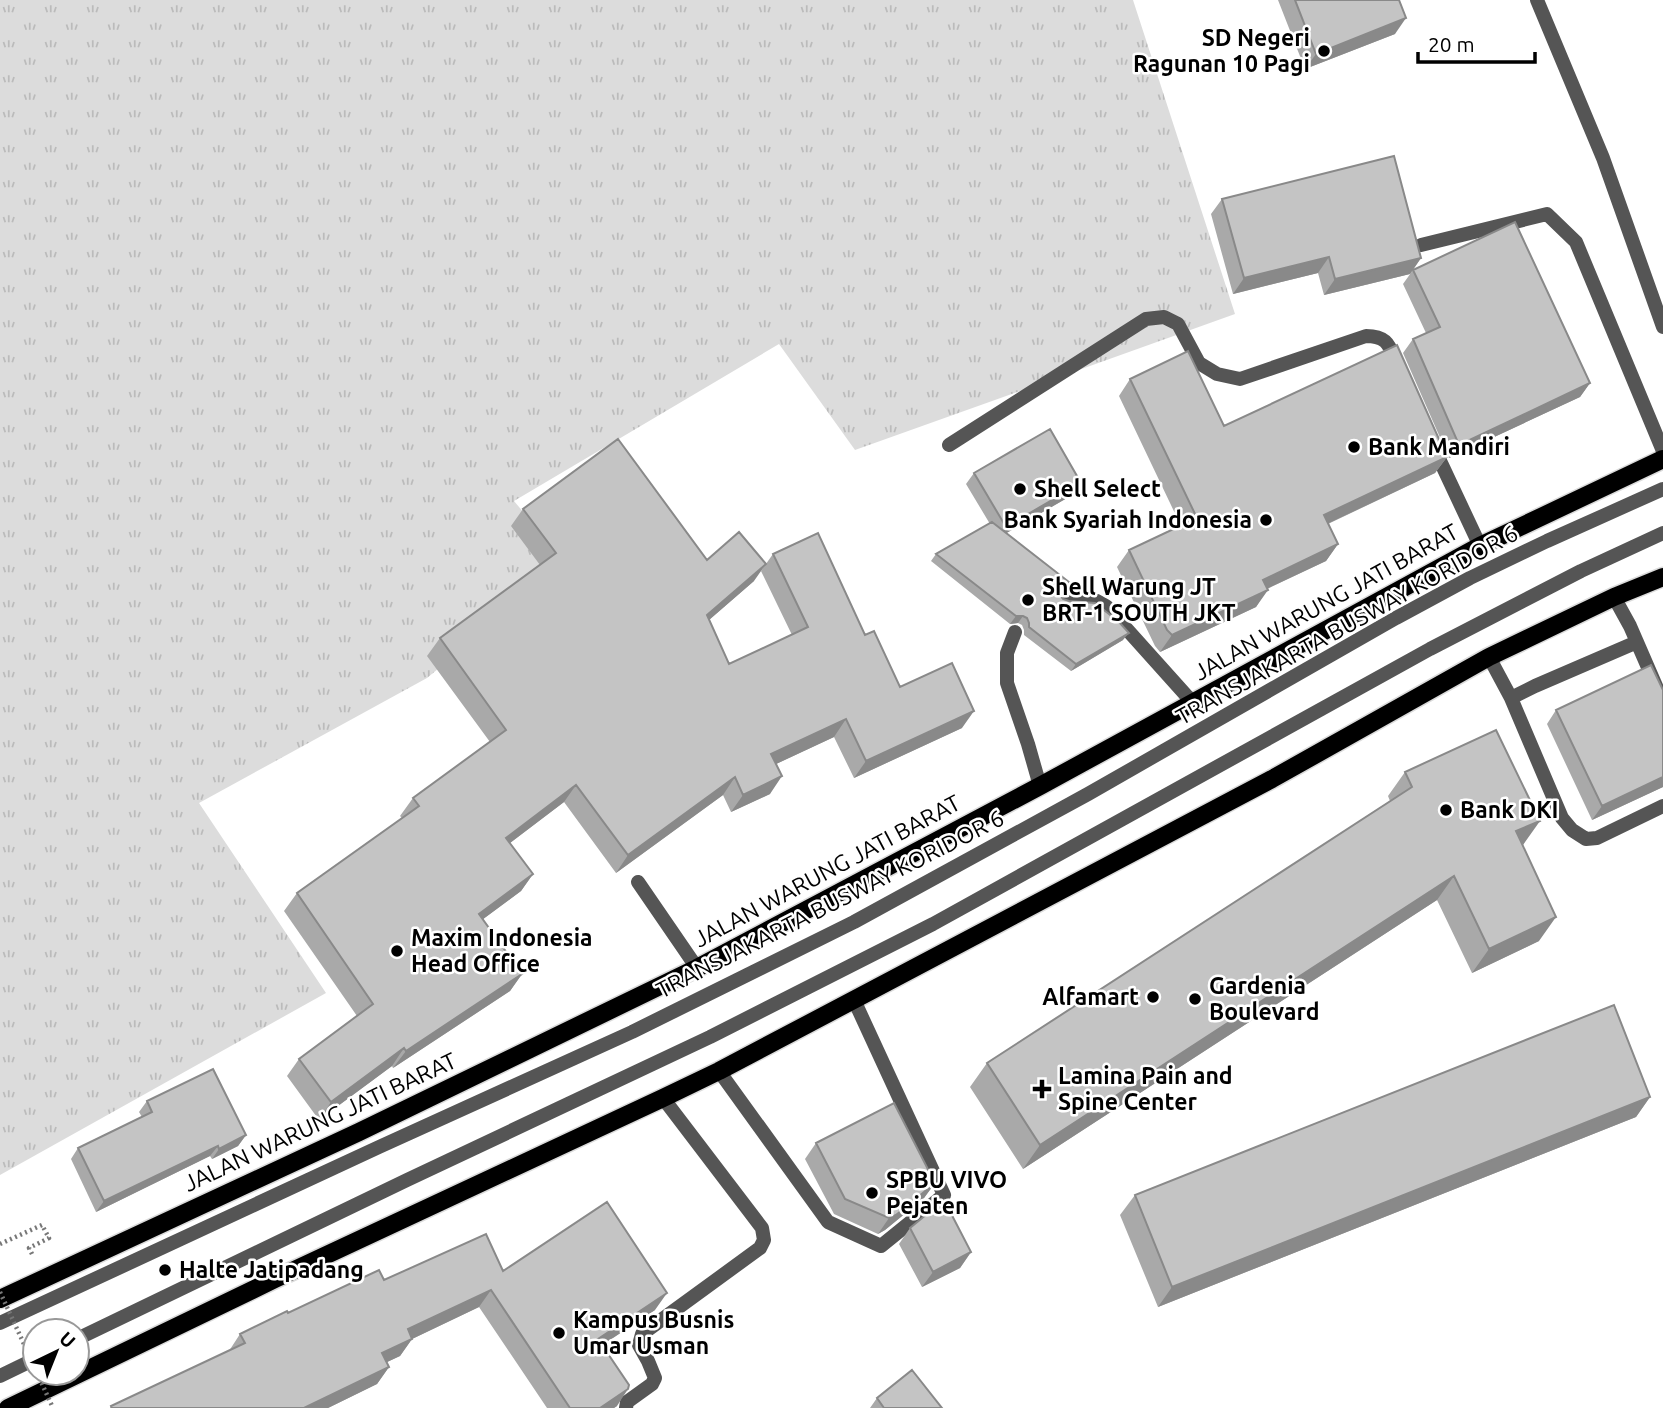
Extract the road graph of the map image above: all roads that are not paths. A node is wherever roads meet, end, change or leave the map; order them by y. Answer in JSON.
{"nodes":[{"id":1,"x":1536,"y":0,"type":"edge"},
{"id":2,"x":1421,"y":245,"type":"edge"},
{"id":3,"x":1663,"y":327,"type":"edge"},
{"id":4,"x":1403,"y":377,"type":"edge"},
{"id":5,"x":1430,"y":437,"type":"edge"},
{"id":6,"x":949,"y":444,"type":"dead end"},
{"id":7,"x":1663,"y":451,"type":"edge"},
{"id":8,"x":1663,"y":459,"type":"edge"},
{"id":9,"x":1663,"y":489,"type":"edge"},
{"id":10,"x":1663,"y":533,"type":"edge"},
{"id":11,"x":1480,"y":546,"type":"junction"},
{"id":12,"x":1663,"y":577,"type":"edge"},
{"id":13,"x":1614,"y":597,"type":"junction"},
{"id":14,"x":1064,"y":599,"type":"edge"},
{"id":15,"x":1015,"y":632,"type":"dead end"},
{"id":16,"x":1637,"y":642,"type":"junction"},
{"id":17,"x":1489,"y":657,"type":"junction"},
{"id":18,"x":1510,"y":698,"type":"junction"},
{"id":19,"x":1663,"y":702,"type":"edge"},
{"id":20,"x":1193,"y":703,"type":"junction"},
{"id":21,"x":1040,"y":786,"type":"junction"},
{"id":22,"x":1663,"y":806,"type":"edge"},
{"id":23,"x":638,"y":882,"type":"dead end"},
{"id":24,"x":697,"y":968,"type":"junction"},
{"id":25,"x":854,"y":1000,"type":"junction"},
{"id":26,"x":719,"y":1071,"type":"junction"},
{"id":27,"x":663,"y":1098,"type":"junction"},
{"id":28,"x":0,"y":1299,"type":"edge"},
{"id":29,"x":0,"y":1323,"type":"edge"},
{"id":30,"x":91,"y":1332,"type":"edge"},
{"id":31,"x":21,"y":1366,"type":"edge"},
{"id":32,"x":0,"y":1376,"type":"edge"},
{"id":33,"x":8,"y":1408,"type":"edge"},
{"id":34,"x":626,"y":1408,"type":"edge"}],
"edges":[{"from":1,"to":3,"type":"street"},
{"from":2,"to":7,"type":"street"},
{"from":4,"to":6,"type":"street"},
{"from":5,"to":11,"type":"street"},
{"from":8,"to":11,"type":"main road","name":"JALAN WARUNG JATI BARAT"},
{"from":9,"to":29,"type":"street","name":"TRANSJAKARTA BUSWAY KORIDOR 6"},
{"from":10,"to":30,"type":"street"},
{"from":11,"to":20,"type":"main road","name":"JALAN WARUNG JATI BARAT"},
{"from":12,"to":13,"type":"main road"},
{"from":13,"to":16,"type":"street"},
{"from":13,"to":17,"type":"main road"},
{"from":14,"to":20,"type":"street"},
{"from":15,"to":21,"type":"street"},
{"from":16,"to":18,"type":"street"},
{"from":16,"to":19,"type":"street"},
{"from":17,"to":18,"type":"street"},
{"from":17,"to":25,"type":"main road"},
{"from":18,"to":22,"type":"street"},
{"from":20,"to":21,"type":"main road","name":"JALAN WARUNG JATI BARAT"},
{"from":21,"to":24,"type":"main road","name":"JALAN WARUNG JATI BARAT"},
{"from":23,"to":24,"type":"street"},
{"from":24,"to":28,"type":"main road","name":"JALAN WARUNG JATI BARAT"},
{"from":25,"to":26,"type":"main road"},
{"from":25,"to":26,"type":"street"},
{"from":26,"to":27,"type":"main road"},
{"from":27,"to":33,"type":"main road"},
{"from":27,"to":34,"type":"street"},
{"from":31,"to":32,"type":"street"}]}
